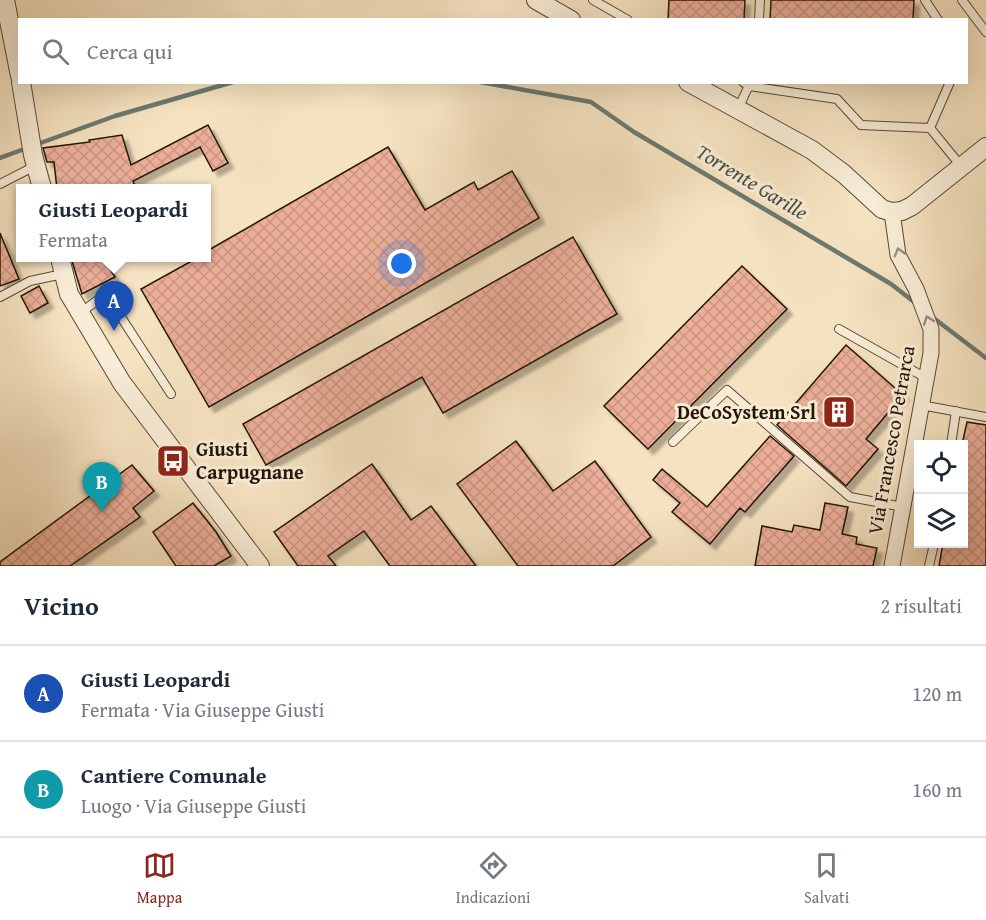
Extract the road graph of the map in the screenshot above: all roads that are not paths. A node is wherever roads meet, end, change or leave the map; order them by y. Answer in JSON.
{"nodes":[{"id":1,"x":5,"y":0,"type":"edge"},
{"id":2,"x":536,"y":0,"type":"edge"},
{"id":3,"x":593,"y":0,"type":"edge"},
{"id":4,"x":760,"y":0,"type":"edge"},
{"id":5,"x":925,"y":0,"type":"edge"},
{"id":6,"x":963,"y":0,"type":"edge"},
{"id":7,"x":568,"y":18,"type":"edge"},
{"id":8,"x":624,"y":18,"type":"edge"},
{"id":9,"x":759,"y":18,"type":"edge"},
{"id":10,"x":937,"y":18,"type":"edge"},
{"id":11,"x":986,"y":32,"type":"edge"},
{"id":12,"x":18,"y":66,"type":"edge"},
{"id":13,"x":21,"y":84,"type":"edge"},
{"id":14,"x":692,"y":84,"type":"edge"},
{"id":15,"x":747,"y":84,"type":"edge"},
{"id":16,"x":949,"y":84,"type":"edge"},
{"id":17,"x":738,"y":109,"type":"junction"},
{"id":18,"x":930,"y":128,"type":"junction"},
{"id":19,"x":986,"y":147,"type":"edge"},
{"id":20,"x":35,"y":160,"type":"junction"},
{"id":21,"x":962,"y":167,"type":"junction"},
{"id":22,"x":0,"y":184,"type":"edge"},
{"id":23,"x":41,"y":184,"type":"edge"},
{"id":24,"x":892,"y":212,"type":"junction"},
{"id":25,"x":62,"y":266,"type":"edge"},
{"id":26,"x":0,"y":297,"type":"edge"},
{"id":27,"x":80,"y":313,"type":"junction"},
{"id":28,"x":839,"y":328,"type":"dead end"},
{"id":29,"x":927,"y":378,"type":"junction"},
{"id":30,"x":171,"y":394,"type":"dead end"},
{"id":31,"x":921,"y":405,"type":"junction"},
{"id":32,"x":956,"y":411,"type":"junction"},
{"id":33,"x":986,"y":417,"type":"edge"},
{"id":34,"x":952,"y":440,"type":"edge"},
{"id":35,"x":673,"y":442,"type":"dead end"},
{"id":36,"x":903,"y":507,"type":"junction"},
{"id":37,"x":933,"y":548,"type":"edge"},
{"id":38,"x":260,"y":566,"type":"edge"},
{"id":39,"x":892,"y":566,"type":"edge"},
{"id":40,"x":929,"y":566,"type":"edge"}],
"edges":[{"from":1,"to":12,"type":"street"},
{"from":2,"to":7,"type":"street"},
{"from":3,"to":8,"type":"lane"},
{"from":4,"to":9,"type":"lane"},
{"from":5,"to":10,"type":"lane"},
{"from":6,"to":11,"type":"lane"},
{"from":13,"to":20,"type":"street"},
{"from":14,"to":17,"type":"street"},
{"from":15,"to":17,"type":"lane"},
{"from":15,"to":18,"type":"lane"},
{"from":16,"to":18,"type":"lane"},
{"from":17,"to":24,"type":"street"},
{"from":18,"to":21,"type":"lane"},
{"from":19,"to":21,"type":"street"},
{"from":20,"to":22,"type":"lane"},
{"from":20,"to":23,"type":"street"},
{"from":21,"to":24,"type":"street"},
{"from":29,"to":24,"type":"street","name":"Via Francesco Petrarca","one_way":true},
{"from":25,"to":26,"type":"lane"},
{"from":25,"to":27,"type":"street"},
{"from":27,"to":30,"type":"lane"},
{"from":27,"to":38,"type":"street"},
{"from":28,"to":29,"type":"lane"},
{"from":29,"to":31,"type":"street","name":"Via Francesco Petrarca"},
{"from":31,"to":32,"type":"lane"},
{"from":31,"to":36,"type":"street","name":"Via Francesco Petrarca"},
{"from":32,"to":33,"type":"lane"},
{"from":32,"to":34,"type":"lane"},
{"from":35,"to":36,"type":"lane"},
{"from":36,"to":39,"type":"street","name":"Via Francesco Petrarca"},
{"from":37,"to":40,"type":"lane"}]}
